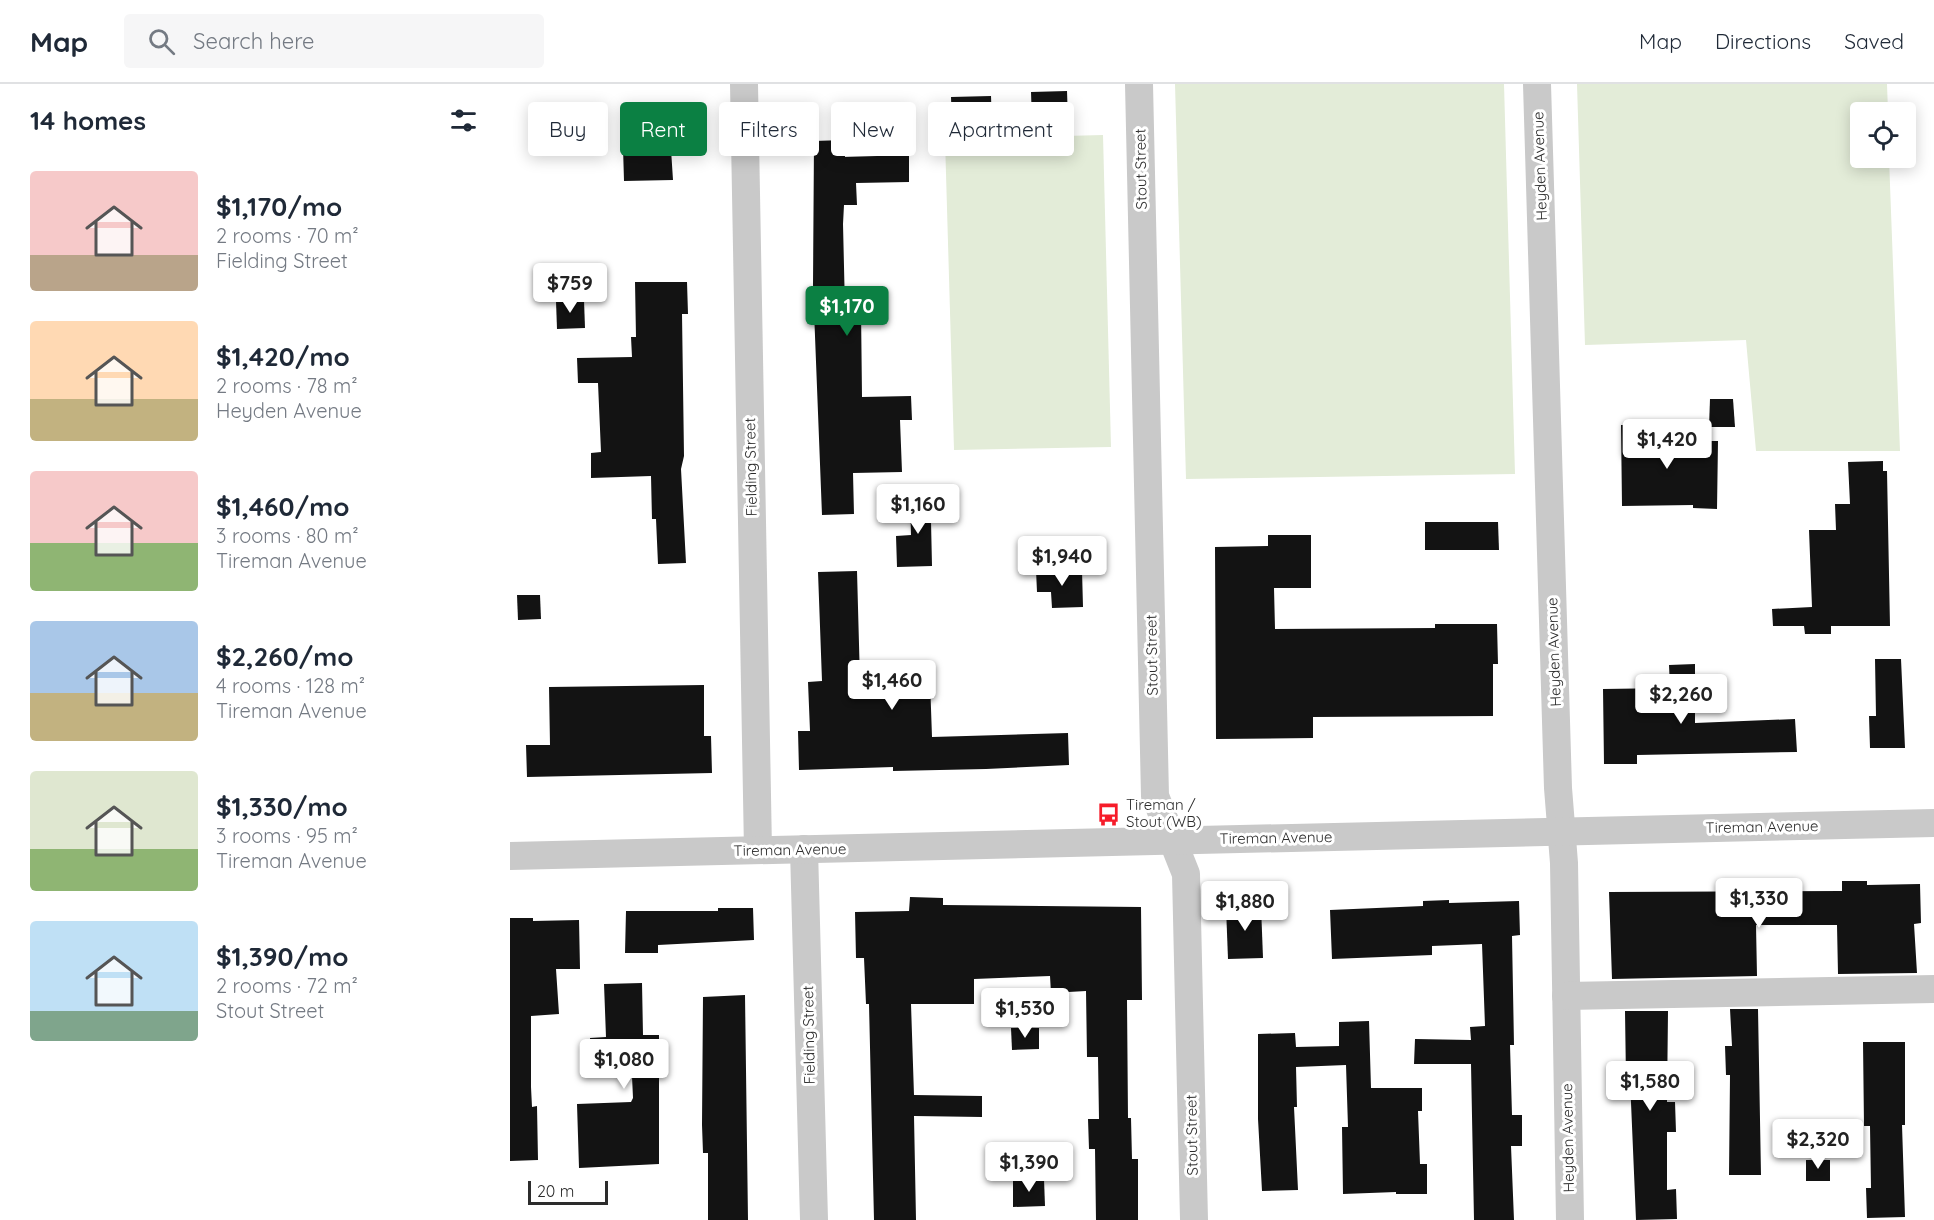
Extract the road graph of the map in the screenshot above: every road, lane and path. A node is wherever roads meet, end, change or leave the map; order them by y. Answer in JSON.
{"nodes":[{"id":1,"x":744,"y":84,"type":"edge"},
{"id":2,"x":1139,"y":84,"type":"edge"},
{"id":3,"x":1537,"y":84,"type":"edge"},
{"id":4,"x":1934,"y":823,"type":"edge"},
{"id":5,"x":1562,"y":832,"type":"junction"},
{"id":6,"x":1174,"y":841,"type":"junction"},
{"id":7,"x":804,"y":849,"type":"junction"},
{"id":8,"x":758,"y":850,"type":"junction"},
{"id":9,"x":510,"y":856,"type":"edge"},
{"id":10,"x":1934,"y":989,"type":"edge"},
{"id":11,"x":1566,"y":996,"type":"junction"},
{"id":12,"x":814,"y":1220,"type":"edge"},
{"id":13,"x":1194,"y":1220,"type":"edge"},
{"id":14,"x":1570,"y":1220,"type":"edge"}],
"edges":[{"from":1,"to":8,"type":"street","name":"Fielding Street"},
{"from":2,"to":6,"type":"street","name":"Stout Street"},
{"from":3,"to":5,"type":"street","name":"Heyden Avenue"},
{"from":4,"to":5,"type":"street","name":"Tireman Avenue"},
{"from":5,"to":6,"type":"street","name":"Tireman Avenue"},
{"from":5,"to":11,"type":"street","name":"Heyden Avenue"},
{"from":6,"to":7,"type":"street","name":"Tireman Avenue"},
{"from":6,"to":13,"type":"street","name":"Stout Street"},
{"from":7,"to":8,"type":"street","name":"Tireman Avenue"},
{"from":7,"to":12,"type":"street","name":"Fielding Street"},
{"from":8,"to":9,"type":"street","name":"Tireman Avenue"},
{"from":10,"to":11,"type":"street"},
{"from":11,"to":14,"type":"street","name":"Heyden Avenue"}]}
